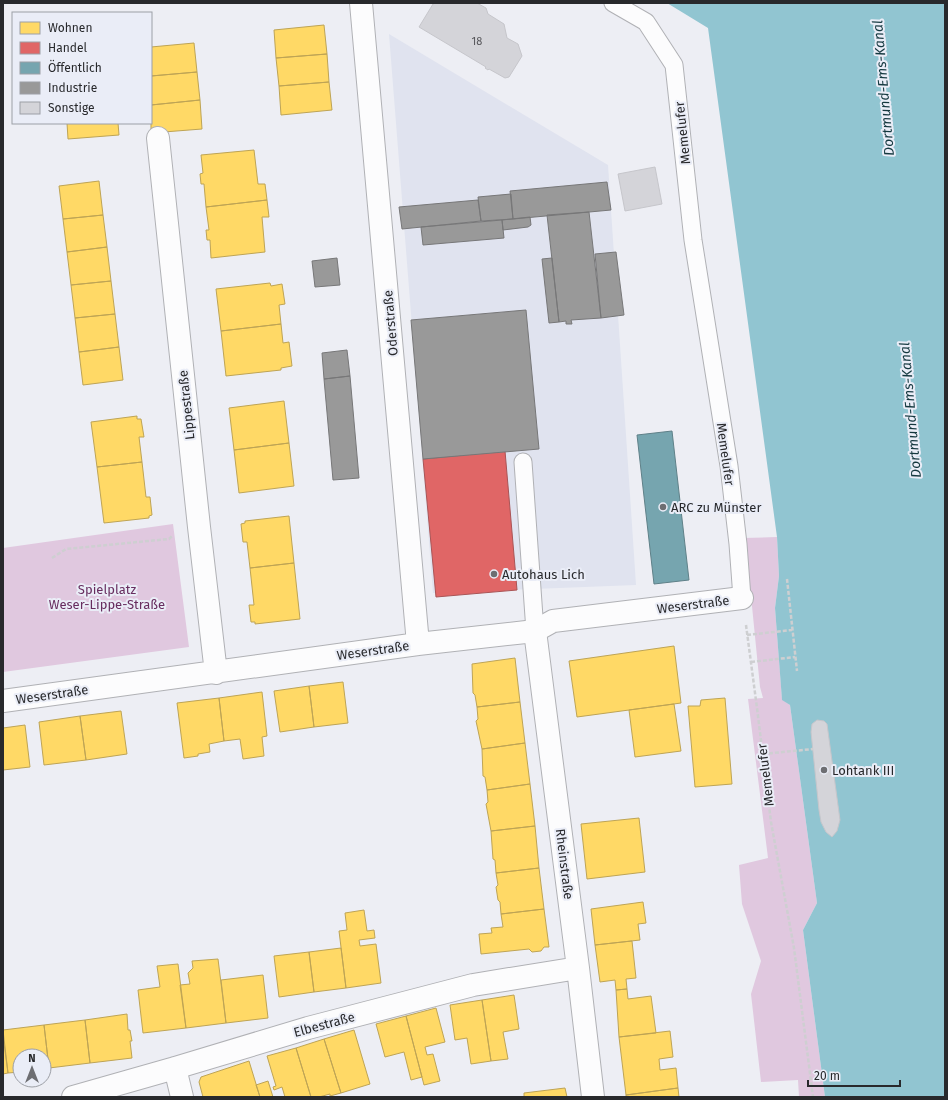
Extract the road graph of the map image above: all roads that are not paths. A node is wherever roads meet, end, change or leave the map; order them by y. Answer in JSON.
{"nodes":[{"id":1,"x":361,"y":3,"type":"edge"},
{"id":2,"x":613,"y":3,"type":"edge"},
{"id":3,"x":158,"y":138,"type":"dead end"},
{"id":4,"x":523,"y":462,"type":"dead end"},
{"id":5,"x":742,"y":598,"type":"joint"},
{"id":6,"x":535,"y":631,"type":"junction"},
{"id":7,"x":418,"y":644,"type":"junction"},
{"id":8,"x":216,"y":672,"type":"junction"},
{"id":9,"x":3,"y":701,"type":"edge"},
{"id":10,"x":578,"y":968,"type":"junction"},
{"id":11,"x":175,"y":1068,"type":"junction"},
{"id":12,"x":73,"y":1097,"type":"edge"},
{"id":13,"x":182,"y":1097,"type":"edge"},
{"id":14,"x":593,"y":1097,"type":"edge"}],
"edges":[{"from":1,"to":7,"type":"street","name":"Oderstraße"},
{"from":2,"to":5,"type":"lane","name":"Memelufer"},
{"from":3,"to":8,"type":"street","name":"Lippestraße"},
{"from":4,"to":6,"type":"lane"},
{"from":5,"to":6,"type":"street","name":"Weserstraße"},
{"from":6,"to":7,"type":"street","name":"Weserstraße"},
{"from":6,"to":10,"type":"street","name":"Rheinstraße"},
{"from":7,"to":8,"type":"street","name":"Weserstraße"},
{"from":8,"to":9,"type":"street","name":"Weserstraße"},
{"from":10,"to":11,"type":"street","name":"Elbestraße"},
{"from":10,"to":14,"type":"street","name":"Rheinstraße"},
{"from":11,"to":12,"type":"street","name":"Elbestraße"},
{"from":11,"to":13,"type":"street"}]}
